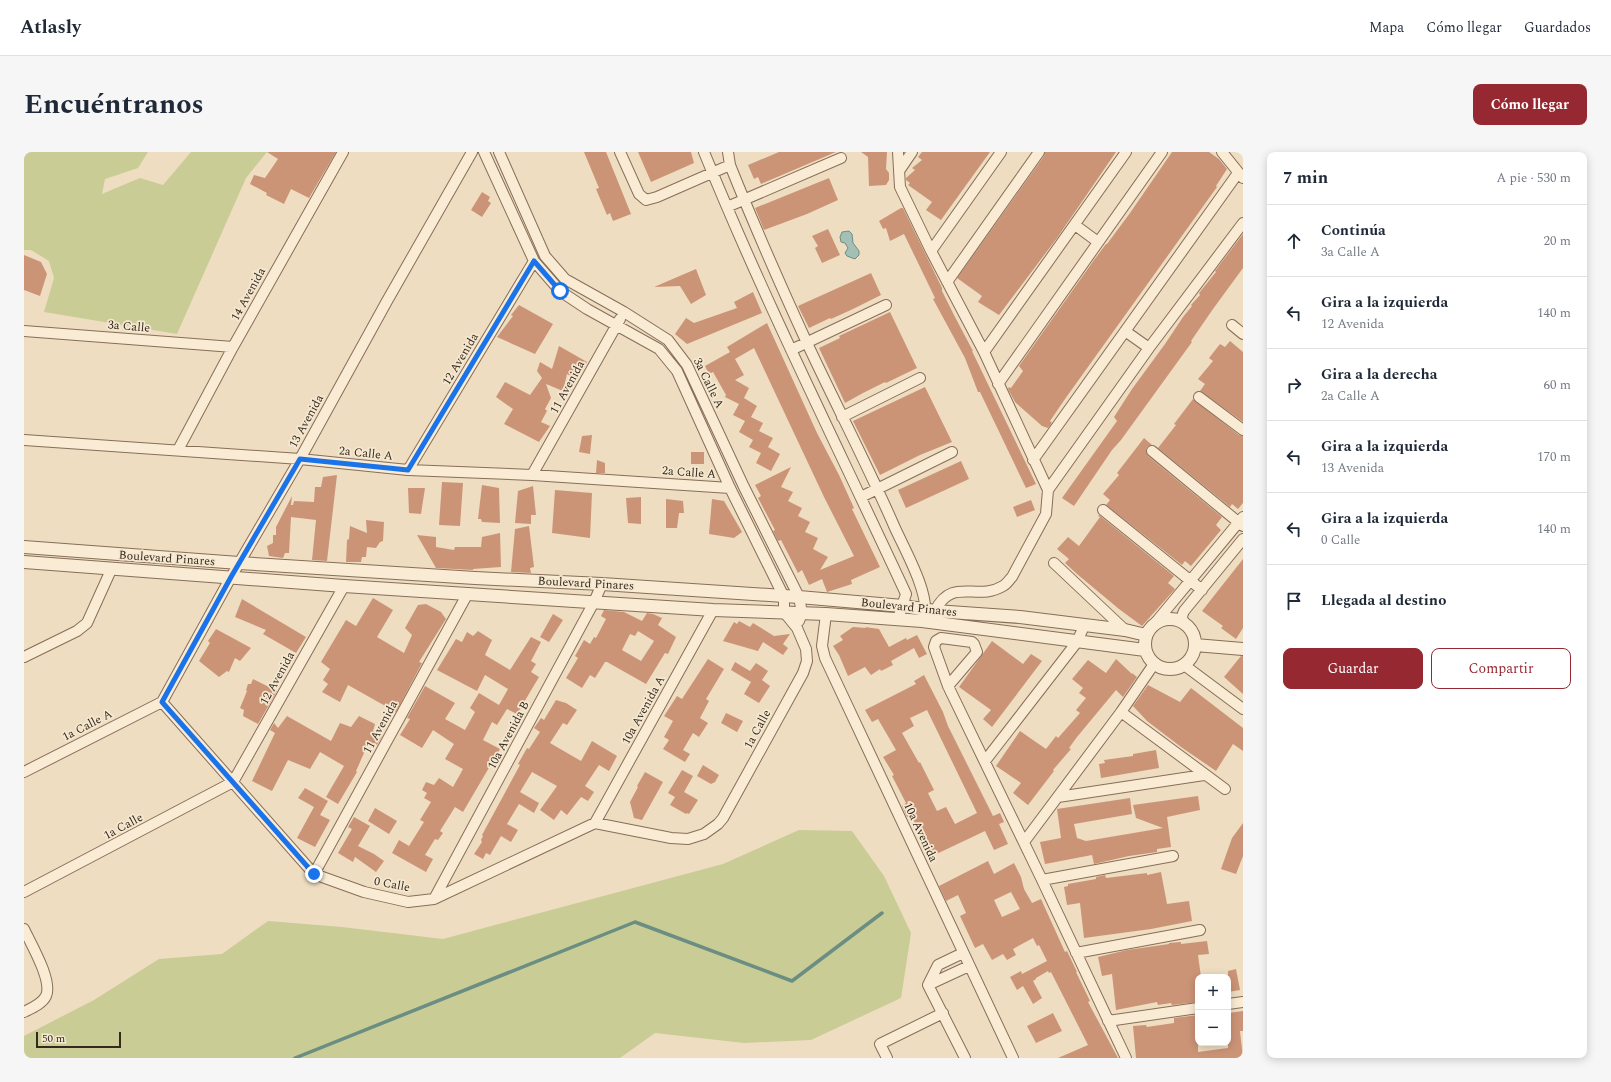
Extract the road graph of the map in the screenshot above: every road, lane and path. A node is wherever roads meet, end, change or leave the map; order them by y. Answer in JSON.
{"nodes":[{"id":1,"x":343,"y":152,"type":"edge"},
{"id":2,"x":472,"y":152,"type":"edge"},
{"id":3,"x":484,"y":152,"type":"edge"},
{"id":4,"x":499,"y":152,"type":"edge"},
{"id":5,"x":620,"y":152,"type":"edge"},
{"id":6,"x":704,"y":152,"type":"edge"},
{"id":7,"x":728,"y":152,"type":"edge"},
{"id":8,"x":898,"y":152,"type":"edge"},
{"id":9,"x":912,"y":152,"type":"edge"},
{"id":10,"x":1001,"y":152,"type":"edge"},
{"id":11,"x":1038,"y":152,"type":"edge"},
{"id":12,"x":1126,"y":152,"type":"edge"},
{"id":13,"x":1162,"y":152,"type":"edge"},
{"id":14,"x":1222,"y":152,"type":"edge"},
{"id":15,"x":841,"y":158,"type":"dead end"},
{"id":16,"x":730,"y":165,"type":"junction"},
{"id":17,"x":899,"y":171,"type":"junction"},
{"id":18,"x":712,"y":173,"type":"junction"},
{"id":19,"x":1241,"y":175,"type":"edge"},
{"id":20,"x":744,"y":200,"type":"junction"},
{"id":21,"x":727,"y":207,"type":"junction"},
{"id":22,"x":1243,"y":223,"type":"edge"},
{"id":23,"x":1075,"y":225,"type":"junction"},
{"id":24,"x":1098,"y":242,"type":"junction"},
{"id":25,"x":931,"y":251,"type":"junction"},
{"id":26,"x":534,"y":261,"type":"junction"},
{"id":27,"x":948,"y":282,"type":"junction"},
{"id":28,"x":886,"y":305,"type":"dead end"},
{"id":29,"x":624,"y":312,"type":"junction"},
{"id":30,"x":617,"y":325,"type":"junction"},
{"id":31,"x":1232,"y":325,"type":"dead end"},
{"id":32,"x":24,"y":331,"type":"edge"},
{"id":33,"x":1125,"y":331,"type":"junction"},
{"id":34,"x":1243,"y":334,"type":"edge"},
{"id":35,"x":807,"y":343,"type":"junction"},
{"id":36,"x":233,"y":347,"type":"junction"},
{"id":37,"x":1150,"y":348,"type":"junction"},
{"id":38,"x":791,"y":350,"type":"junction"},
{"id":39,"x":984,"y":352,"type":"junction"},
{"id":40,"x":920,"y":378,"type":"dead end"},
{"id":41,"x":998,"y":384,"type":"junction"},
{"id":42,"x":1199,"y":397,"type":"dead end"},
{"id":43,"x":842,"y":417,"type":"junction"},
{"id":44,"x":1243,"y":430,"type":"edge"},
{"id":45,"x":24,"y":440,"type":"edge"},
{"id":46,"x":178,"y":450,"type":"junction"},
{"id":47,"x":1152,"y":451,"type":"dead end"},
{"id":48,"x":952,"y":452,"type":"dead end"},
{"id":49,"x":300,"y":459,"type":"junction"},
{"id":50,"x":1033,"y":460,"type":"junction"},
{"id":51,"x":408,"y":470,"type":"junction"},
{"id":52,"x":532,"y":475,"type":"junction"},
{"id":53,"x":730,"y":488,"type":"junction"},
{"id":54,"x":878,"y":488,"type":"junction"},
{"id":55,"x":1048,"y":490,"type":"junction"},
{"id":56,"x":861,"y":497,"type":"junction"},
{"id":57,"x":1103,"y":510,"type":"dead end"},
{"id":58,"x":1241,"y":522,"type":"edge"},
{"id":59,"x":1243,"y":539,"type":"edge"},
{"id":60,"x":24,"y":547,"type":"edge"},
{"id":61,"x":24,"y":562,"type":"edge"},
{"id":62,"x":239,"y":563,"type":"junction"},
{"id":63,"x":1054,"y":563,"type":"dead end"},
{"id":64,"x":111,"y":570,"type":"junction"},
{"id":65,"x":231,"y":577,"type":"junction"},
{"id":66,"x":1191,"y":582,"type":"junction"},
{"id":67,"x":602,"y":584,"type":"junction"},
{"id":68,"x":344,"y":586,"type":"junction"},
{"id":69,"x":1202,"y":590,"type":"junction"},
{"id":70,"x":468,"y":593,"type":"junction"},
{"id":71,"x":784,"y":597,"type":"junction"},
{"id":72,"x":799,"y":597,"type":"junction"},
{"id":73,"x":594,"y":602,"type":"junction"},
{"id":74,"x":903,"y":606,"type":"junction"},
{"id":75,"x":713,"y":610,"type":"junction"},
{"id":76,"x":930,"y":610,"type":"junction"},
{"id":77,"x":784,"y":612,"type":"junction"},
{"id":78,"x":802,"y":613,"type":"junction"},
{"id":79,"x":826,"y":614,"type":"junction"},
{"id":80,"x":898,"y":619,"type":"junction"},
{"id":81,"x":922,"y":621,"type":"junction"},
{"id":82,"x":1156,"y":622,"type":"junction"},
{"id":83,"x":1183,"y":622,"type":"junction"},
{"id":84,"x":937,"y":623,"type":"junction"},
{"id":85,"x":1084,"y":626,"type":"junction"},
{"id":86,"x":796,"y":628,"type":"junction"},
{"id":87,"x":1125,"y":630,"type":"junction"},
{"id":88,"x":1146,"y":635,"type":"junction"},
{"id":89,"x":1077,"y":642,"type":"junction"},
{"id":90,"x":1195,"y":645,"type":"junction"},
{"id":91,"x":1243,"y":649,"type":"edge"},
{"id":92,"x":1145,"y":650,"type":"junction"},
{"id":93,"x":24,"y":658,"type":"edge"},
{"id":94,"x":1154,"y":664,"type":"junction"},
{"id":95,"x":1184,"y":665,"type":"junction"},
{"id":96,"x":948,"y":686,"type":"junction"},
{"id":97,"x":162,"y":702,"type":"junction"},
{"id":98,"x":1243,"y":709,"type":"edge"},
{"id":99,"x":1121,"y":712,"type":"junction"},
{"id":100,"x":985,"y":761,"type":"junction"},
{"id":101,"x":24,"y":772,"type":"edge"},
{"id":102,"x":1204,"y":774,"type":"junction"},
{"id":103,"x":233,"y":782,"type":"junction"},
{"id":104,"x":1225,"y":789,"type":"dead end"},
{"id":105,"x":1058,"y":797,"type":"junction"},
{"id":106,"x":595,"y":823,"type":"junction"},
{"id":107,"x":1024,"y":842,"type":"junction"},
{"id":108,"x":1173,"y":856,"type":"dead end"},
{"id":109,"x":314,"y":874,"type":"junction"},
{"id":110,"x":1042,"y":880,"type":"junction"},
{"id":111,"x":24,"y":892,"type":"edge"},
{"id":112,"x":434,"y":899,"type":"junction"},
{"id":113,"x":24,"y":929,"type":"edge"},
{"id":114,"x":1200,"y":930,"type":"dead end"},
{"id":115,"x":963,"y":953,"type":"junction"},
{"id":116,"x":1076,"y":953,"type":"junction"},
{"id":117,"x":969,"y":966,"type":"junction"},
{"id":118,"x":928,"y":985,"type":"junction"},
{"id":119,"x":1243,"y":1002,"type":"edge"},
{"id":120,"x":1231,"y":1004,"type":"edge"},
{"id":121,"x":1195,"y":1008,"type":"edge"},
{"id":122,"x":24,"y":1012,"type":"edge"},
{"id":123,"x":943,"y":1014,"type":"junction"},
{"id":124,"x":1108,"y":1021,"type":"junction"},
{"id":125,"x":887,"y":1058,"type":"edge"},
{"id":126,"x":965,"y":1058,"type":"edge"},
{"id":127,"x":1013,"y":1058,"type":"edge"},
{"id":128,"x":1126,"y":1058,"type":"edge"}],
"edges":[{"from":1,"to":36,"type":"street","name":"14 Avenida"},
{"from":2,"to":49,"type":"street","name":"13 Avenida"},
{"from":3,"to":26,"type":"street","name":"3a Calle A"},
{"from":4,"to":29,"type":"street","name":"3a Calle A"},
{"from":5,"to":18,"type":"street"},
{"from":6,"to":18,"type":"street"},
{"from":7,"to":16,"type":"street"},
{"from":8,"to":17,"type":"street"},
{"from":9,"to":17,"type":"street"},
{"from":10,"to":25,"type":"street"},
{"from":11,"to":27,"type":"street"},
{"from":12,"to":23,"type":"street"},
{"from":13,"to":24,"type":"street"},
{"from":14,"to":19,"type":"street"},
{"from":15,"to":20,"type":"street"},
{"from":16,"to":18,"type":"street"},
{"from":16,"to":20,"type":"street"},
{"from":17,"to":25,"type":"street"},
{"from":18,"to":21,"type":"street"},
{"from":19,"to":33,"type":"street"},
{"from":20,"to":21,"type":"street"},
{"from":20,"to":35,"type":"street"},
{"from":21,"to":38,"type":"street"},
{"from":22,"to":37,"type":"street"},
{"from":23,"to":24,"type":"street"},
{"from":23,"to":39,"type":"street"},
{"from":24,"to":41,"type":"street"},
{"from":25,"to":27,"type":"street"},
{"from":26,"to":30,"type":"street","name":"3a Calle A"},
{"from":26,"to":51,"type":"street","name":"12 Avenida"},
{"from":27,"to":39,"type":"street"},
{"from":28,"to":35,"type":"street"},
{"from":29,"to":30,"type":"street","name":"11 Avenida"},
{"from":29,"to":72,"type":"street","name":"3a Calle A"},
{"from":30,"to":52,"type":"street","name":"11 Avenida"},
{"from":30,"to":53,"type":"street","name":"3a Calle A"},
{"from":31,"to":34,"type":"street"},
{"from":32,"to":36,"type":"street","name":"3a Calle"},
{"from":33,"to":37,"type":"street"},
{"from":33,"to":50,"type":"street"},
{"from":35,"to":38,"type":"street"},
{"from":35,"to":43,"type":"street"},
{"from":36,"to":46,"type":"street","name":"14 Avenida"},
{"from":37,"to":55,"type":"street"},
{"from":38,"to":56,"type":"street"},
{"from":39,"to":41,"type":"street"},
{"from":40,"to":43,"type":"street"},
{"from":41,"to":50,"type":"street"},
{"from":42,"to":44,"type":"street"},
{"from":43,"to":54,"type":"street"},
{"from":45,"to":46,"type":"street","name":"2a Calle A"},
{"from":46,"to":49,"type":"street","name":"2a Calle A"},
{"from":47,"to":58,"type":"street"},
{"from":48,"to":54,"type":"street"},
{"from":49,"to":51,"type":"street","name":"2a Calle A"},
{"from":49,"to":62,"type":"street","name":"13 Avenida"},
{"from":50,"to":55,"type":"street"},
{"from":51,"to":52,"type":"street","name":"2a Calle A"},
{"from":52,"to":53,"type":"street","name":"2a Calle A"},
{"from":53,"to":71,"type":"street","name":"3a Calle A"},
{"from":54,"to":56,"type":"street"},
{"from":54,"to":76,"type":"street"},
{"from":55,"to":76,"type":"street"},
{"from":56,"to":74,"type":"street"},
{"from":57,"to":66,"type":"street"},
{"from":58,"to":66,"type":"street"},
{"from":59,"to":69,"type":"street"},
{"from":60,"to":62,"type":"street","name":"Boulevard Pinares"},
{"from":61,"to":64,"type":"street","name":"Boulevard Pinares"},
{"from":62,"to":65,"type":"street","name":"13 Avenida"},
{"from":62,"to":67,"type":"street","name":"Boulevard Pinares"},
{"from":63,"to":87,"type":"street"},
{"from":64,"to":65,"type":"street","name":"Boulevard Pinares"},
{"from":64,"to":93,"type":"street"},
{"from":65,"to":68,"type":"street","name":"Boulevard Pinares"},
{"from":65,"to":97,"type":"street","name":"13 Avenida"},
{"from":66,"to":69,"type":"street"},
{"from":66,"to":82,"type":"street"},
{"from":67,"to":71,"type":"street","name":"Boulevard Pinares"},
{"from":67,"to":73,"type":"street","name":"10a Avenida B"},
{"from":68,"to":70,"type":"street","name":"Boulevard Pinares"},
{"from":68,"to":103,"type":"street","name":"12 Avenida"},
{"from":69,"to":83,"type":"street"},
{"from":70,"to":73,"type":"street","name":"Boulevard Pinares"},
{"from":70,"to":109,"type":"street","name":"11 Avenida"},
{"from":71,"to":72,"type":"street","name":"Boulevard Pinares"},
{"from":71,"to":77,"type":"street","name":"3a Calle A"},
{"from":72,"to":74,"type":"street","name":"Boulevard Pinares"},
{"from":72,"to":78,"type":"street","name":"3a Calle A"},
{"from":73,"to":75,"type":"street","name":"Boulevard Pinares"},
{"from":73,"to":112,"type":"street","name":"10a Avenida B"},
{"from":74,"to":76,"type":"street","name":"Boulevard Pinares"},
{"from":74,"to":80,"type":"street"},
{"from":75,"to":77,"type":"street","name":"Boulevard Pinares"},
{"from":75,"to":106,"type":"street","name":"10a Avenida A"},
{"from":76,"to":81,"type":"street"},
{"from":76,"to":84,"type":"street"},
{"from":76,"to":85,"type":"street","name":"Boulevard Pinares"},
{"from":77,"to":78,"type":"street","name":"Boulevard Pinares"},
{"from":77,"to":86,"type":"street","name":"1a Calle"},
{"from":78,"to":79,"type":"street","name":"Boulevard Pinares"},
{"from":78,"to":86,"type":"street"},
{"from":79,"to":80,"type":"street","name":"Boulevard Pinares"},
{"from":79,"to":115,"type":"street","name":"10a Avenida"},
{"from":80,"to":81,"type":"street","name":"Boulevard Pinares"},
{"from":81,"to":84,"type":"street","name":"Boulevard Pinares"},
{"from":82,"to":83,"type":"street"},
{"from":82,"to":88,"type":"street"},
{"from":83,"to":90,"type":"street"},
{"from":84,"to":89,"type":"street","name":"Boulevard Pinares"},
{"from":85,"to":87,"type":"street","name":"Boulevard Pinares"},
{"from":85,"to":89,"type":"street"},
{"from":86,"to":106,"type":"street","name":"1a Calle"},
{"from":87,"to":88,"type":"street","name":"Boulevard Pinares"},
{"from":88,"to":92,"type":"street"},
{"from":89,"to":92,"type":"street","name":"Boulevard Pinares"},
{"from":89,"to":100,"type":"street"},
{"from":90,"to":91,"type":"street"},
{"from":90,"to":95,"type":"street"},
{"from":92,"to":94,"type":"street"},
{"from":94,"to":95,"type":"street"},
{"from":94,"to":99,"type":"street"},
{"from":95,"to":98,"type":"street"},
{"from":96,"to":96,"type":"street"},
{"from":96,"to":100,"type":"street"},
{"from":97,"to":101,"type":"street","name":"1a Calle A"},
{"from":97,"to":103,"type":"street","name":"0 Calle"},
{"from":99,"to":102,"type":"street"},
{"from":99,"to":105,"type":"street"},
{"from":100,"to":107,"type":"street"},
{"from":102,"to":104,"type":"street"},
{"from":102,"to":105,"type":"street"},
{"from":103,"to":109,"type":"street","name":"0 Calle"},
{"from":103,"to":111,"type":"street","name":"1a Calle"},
{"from":105,"to":107,"type":"street"},
{"from":106,"to":112,"type":"street","name":"0 Calle"},
{"from":107,"to":110,"type":"street"},
{"from":108,"to":110,"type":"street"},
{"from":109,"to":112,"type":"street","name":"0 Calle"},
{"from":110,"to":116,"type":"street"},
{"from":113,"to":122,"type":"street"},
{"from":114,"to":116,"type":"street"},
{"from":115,"to":117,"type":"street","name":"10a Avenida"},
{"from":115,"to":118,"type":"street"},
{"from":116,"to":124,"type":"street"},
{"from":117,"to":118,"type":"street"},
{"from":117,"to":127,"type":"street","name":"10a Avenida"},
{"from":118,"to":123,"type":"street"},
{"from":119,"to":120,"type":"street"},
{"from":121,"to":124,"type":"street"},
{"from":123,"to":125,"type":"street"},
{"from":123,"to":126,"type":"street"},
{"from":124,"to":128,"type":"street"}]}
